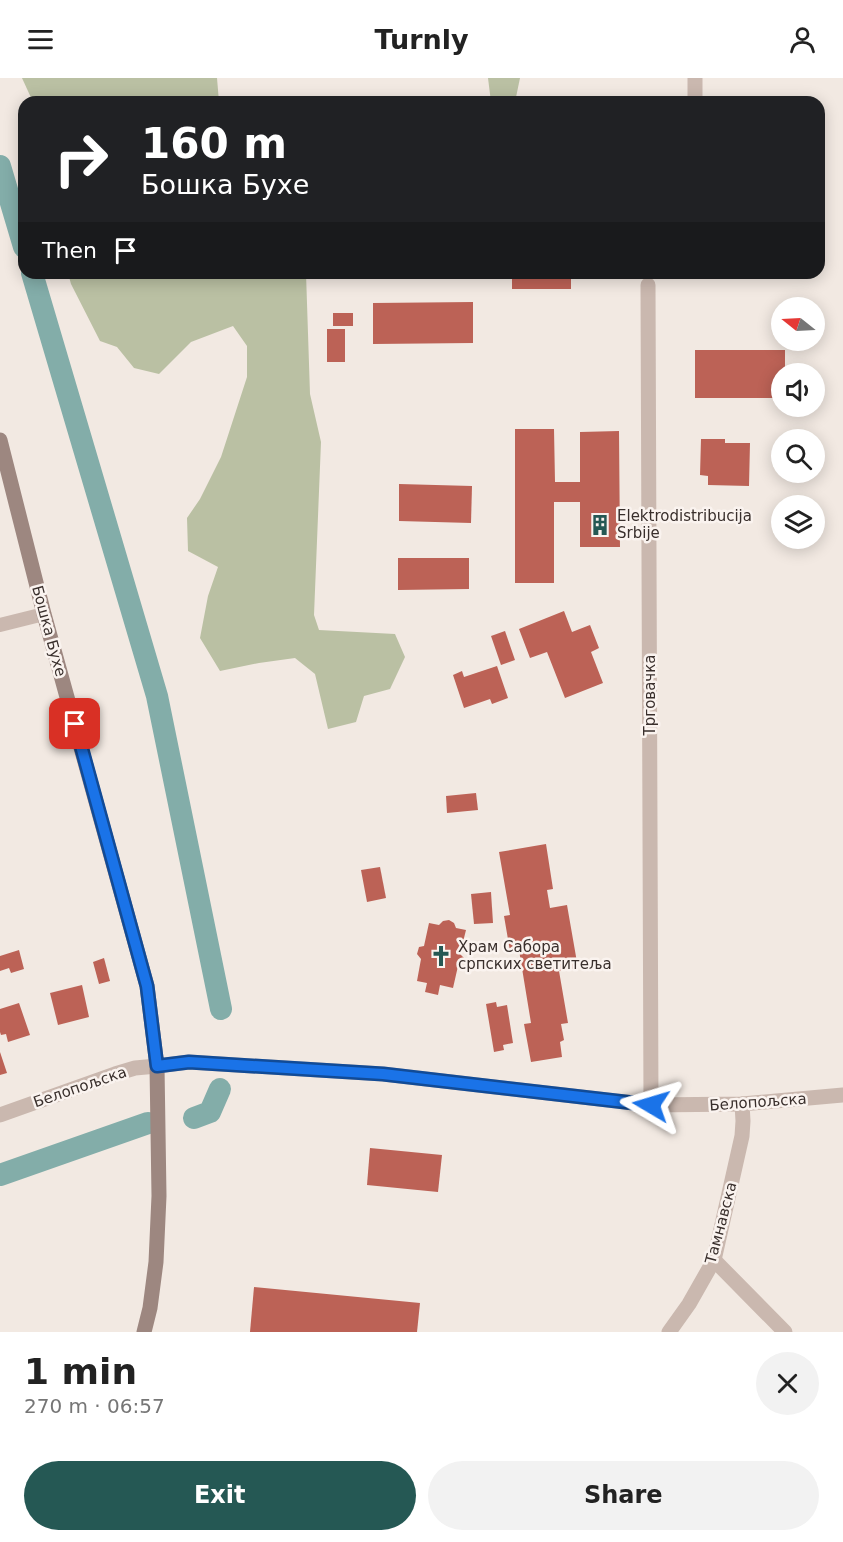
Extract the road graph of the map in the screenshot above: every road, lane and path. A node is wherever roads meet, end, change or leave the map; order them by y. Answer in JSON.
{"nodes":[{"id":1,"x":695,"y":78,"type":"edge"},
{"id":2,"x":695,"y":96,"type":"edge"},
{"id":3,"x":648,"y":285,"type":"dead end"},
{"id":4,"x":0,"y":440,"type":"edge"},
{"id":5,"x":44,"y":614,"type":"junction"},
{"id":6,"x":0,"y":625,"type":"edge"},
{"id":7,"x":157,"y":1066,"type":"junction"},
{"id":8,"x":843,"y":1095,"type":"edge"},
{"id":9,"x":742,"y":1104,"type":"junction"},
{"id":10,"x":651,"y":1105,"type":"junction"},
{"id":11,"x":0,"y":1115,"type":"edge"},
{"id":12,"x":714,"y":1260,"type":"junction"},
{"id":13,"x":144,"y":1332,"type":"edge"},
{"id":14,"x":669,"y":1332,"type":"edge"},
{"id":15,"x":785,"y":1332,"type":"edge"}],
"edges":[{"from":1,"to":2,"type":"street"},
{"from":3,"to":10,"type":"street","name":"Трговачка"},
{"from":4,"to":5,"type":"main road","name":"Бошка Бухе"},
{"from":5,"to":6,"type":"lane"},
{"from":5,"to":7,"type":"main road","name":"Бошка Бухе"},
{"from":7,"to":10,"type":"street","name":"Белопољска"},
{"from":7,"to":11,"type":"street","name":"Белопољска"},
{"from":7,"to":13,"type":"main road","name":"Бошка Бухе"},
{"from":8,"to":9,"type":"street","name":"Белопољска"},
{"from":9,"to":10,"type":"street","name":"Белопољска"},
{"from":9,"to":12,"type":"street","name":"Тамнавска"},
{"from":12,"to":14,"type":"street","name":"Тамнавска"},
{"from":12,"to":15,"type":"street"}]}
